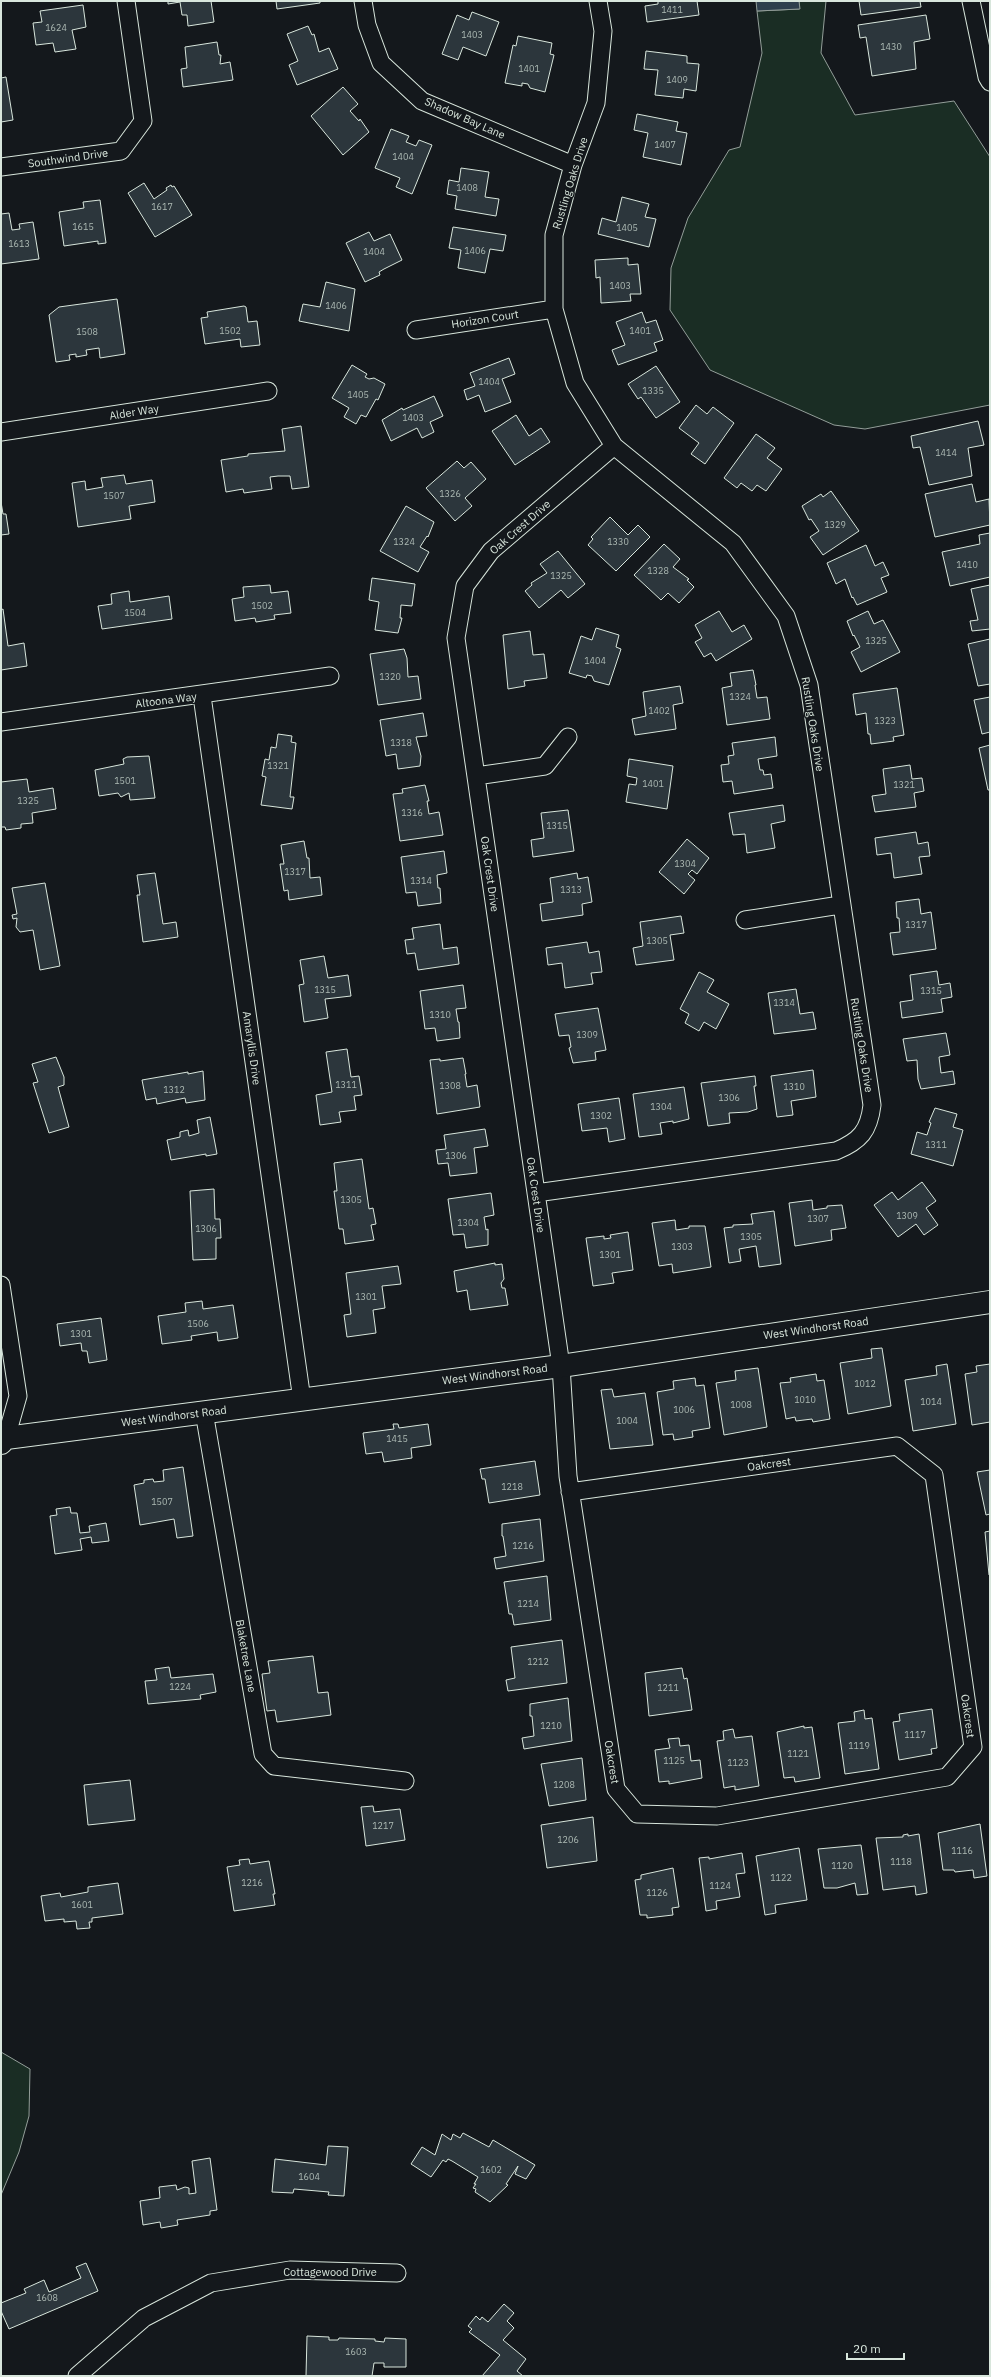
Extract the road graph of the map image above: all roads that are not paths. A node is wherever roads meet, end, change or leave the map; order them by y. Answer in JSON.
{"nodes":[{"id":1,"x":126,"y":1,"type":"edge"},
{"id":2,"x":363,"y":1,"type":"edge"},
{"id":3,"x":598,"y":1,"type":"edge"},
{"id":4,"x":971,"y":1,"type":"edge"},
{"id":5,"x":990,"y":82,"type":"edge"},
{"id":6,"x":573,"y":165,"type":"junction"},
{"id":7,"x":1,"y":167,"type":"edge"},
{"id":8,"x":554,"y":309,"type":"junction"},
{"id":9,"x":416,"y":330,"type":"dead end"},
{"id":10,"x":268,"y":391,"type":"dead end"},
{"id":11,"x":1,"y":432,"type":"edge"},
{"id":12,"x":614,"y":446,"type":"junction"},
{"id":13,"x":330,"y":676,"type":"dead end"},
{"id":14,"x":202,"y":696,"type":"junction"},
{"id":15,"x":1,"y":722,"type":"edge"},
{"id":16,"x":568,"y":738,"type":"dead end"},
{"id":17,"x":476,"y":776,"type":"junction"},
{"id":18,"x":840,"y":905,"type":"junction"},
{"id":19,"x":745,"y":920,"type":"dead end"},
{"id":20,"x":536,"y":1193,"type":"junction"},
{"id":21,"x":1,"y":1285,"type":"edge"},
{"id":22,"x":990,"y":1302,"type":"edge"},
{"id":23,"x":561,"y":1366,"type":"junction"},
{"id":24,"x":302,"y":1400,"type":"junction"},
{"id":25,"x":204,"y":1412,"type":"junction"},
{"id":26,"x":4,"y":1440,"type":"edge"},
{"id":27,"x":570,"y":1492,"type":"junction"},
{"id":28,"x":405,"y":1781,"type":"dead end"},
{"id":29,"x":398,"y":2273,"type":"dead end"},
{"id":30,"x":77,"y":2376,"type":"edge"}],
"edges":[{"from":1,"to":7,"type":"street","name":"Southwind Drive"},
{"from":2,"to":6,"type":"street","name":"Shadow Bay Lane"},
{"from":3,"to":6,"type":"street","name":"Rustling Oaks Drive"},
{"from":4,"to":5,"type":"street"},
{"from":6,"to":8,"type":"street","name":"Rustling Oaks Drive"},
{"from":8,"to":9,"type":"street","name":"Horizon Court"},
{"from":8,"to":12,"type":"street","name":"Rustling Oaks Drive"},
{"from":10,"to":11,"type":"street","name":"Alder Way"},
{"from":12,"to":17,"type":"street","name":"Oak Crest Drive"},
{"from":12,"to":18,"type":"street","name":"Rustling Oaks Drive"},
{"from":13,"to":14,"type":"street","name":"Altoona Way"},
{"from":14,"to":15,"type":"street","name":"Altoona Way"},
{"from":14,"to":24,"type":"street","name":"Amaryllis Drive"},
{"from":16,"to":17,"type":"street"},
{"from":17,"to":20,"type":"street","name":"Oak Crest Drive"},
{"from":18,"to":19,"type":"street"},
{"from":18,"to":20,"type":"street","name":"Rustling Oaks Drive"},
{"from":20,"to":23,"type":"street","name":"Oak Crest Drive"},
{"from":21,"to":26,"type":"street"},
{"from":22,"to":23,"type":"street","name":"West Windhorst Road"},
{"from":23,"to":24,"type":"street","name":"West Windhorst Road"},
{"from":23,"to":27,"type":"street","name":"Oakcrest"},
{"from":24,"to":25,"type":"street","name":"West Windhorst Road"},
{"from":25,"to":26,"type":"street","name":"West Windhorst Road"},
{"from":25,"to":28,"type":"street","name":"Blaketree Lane"},
{"from":27,"to":27,"type":"street","name":"Oakcrest"},
{"from":29,"to":30,"type":"street","name":"Cottagewood Drive"}]}
